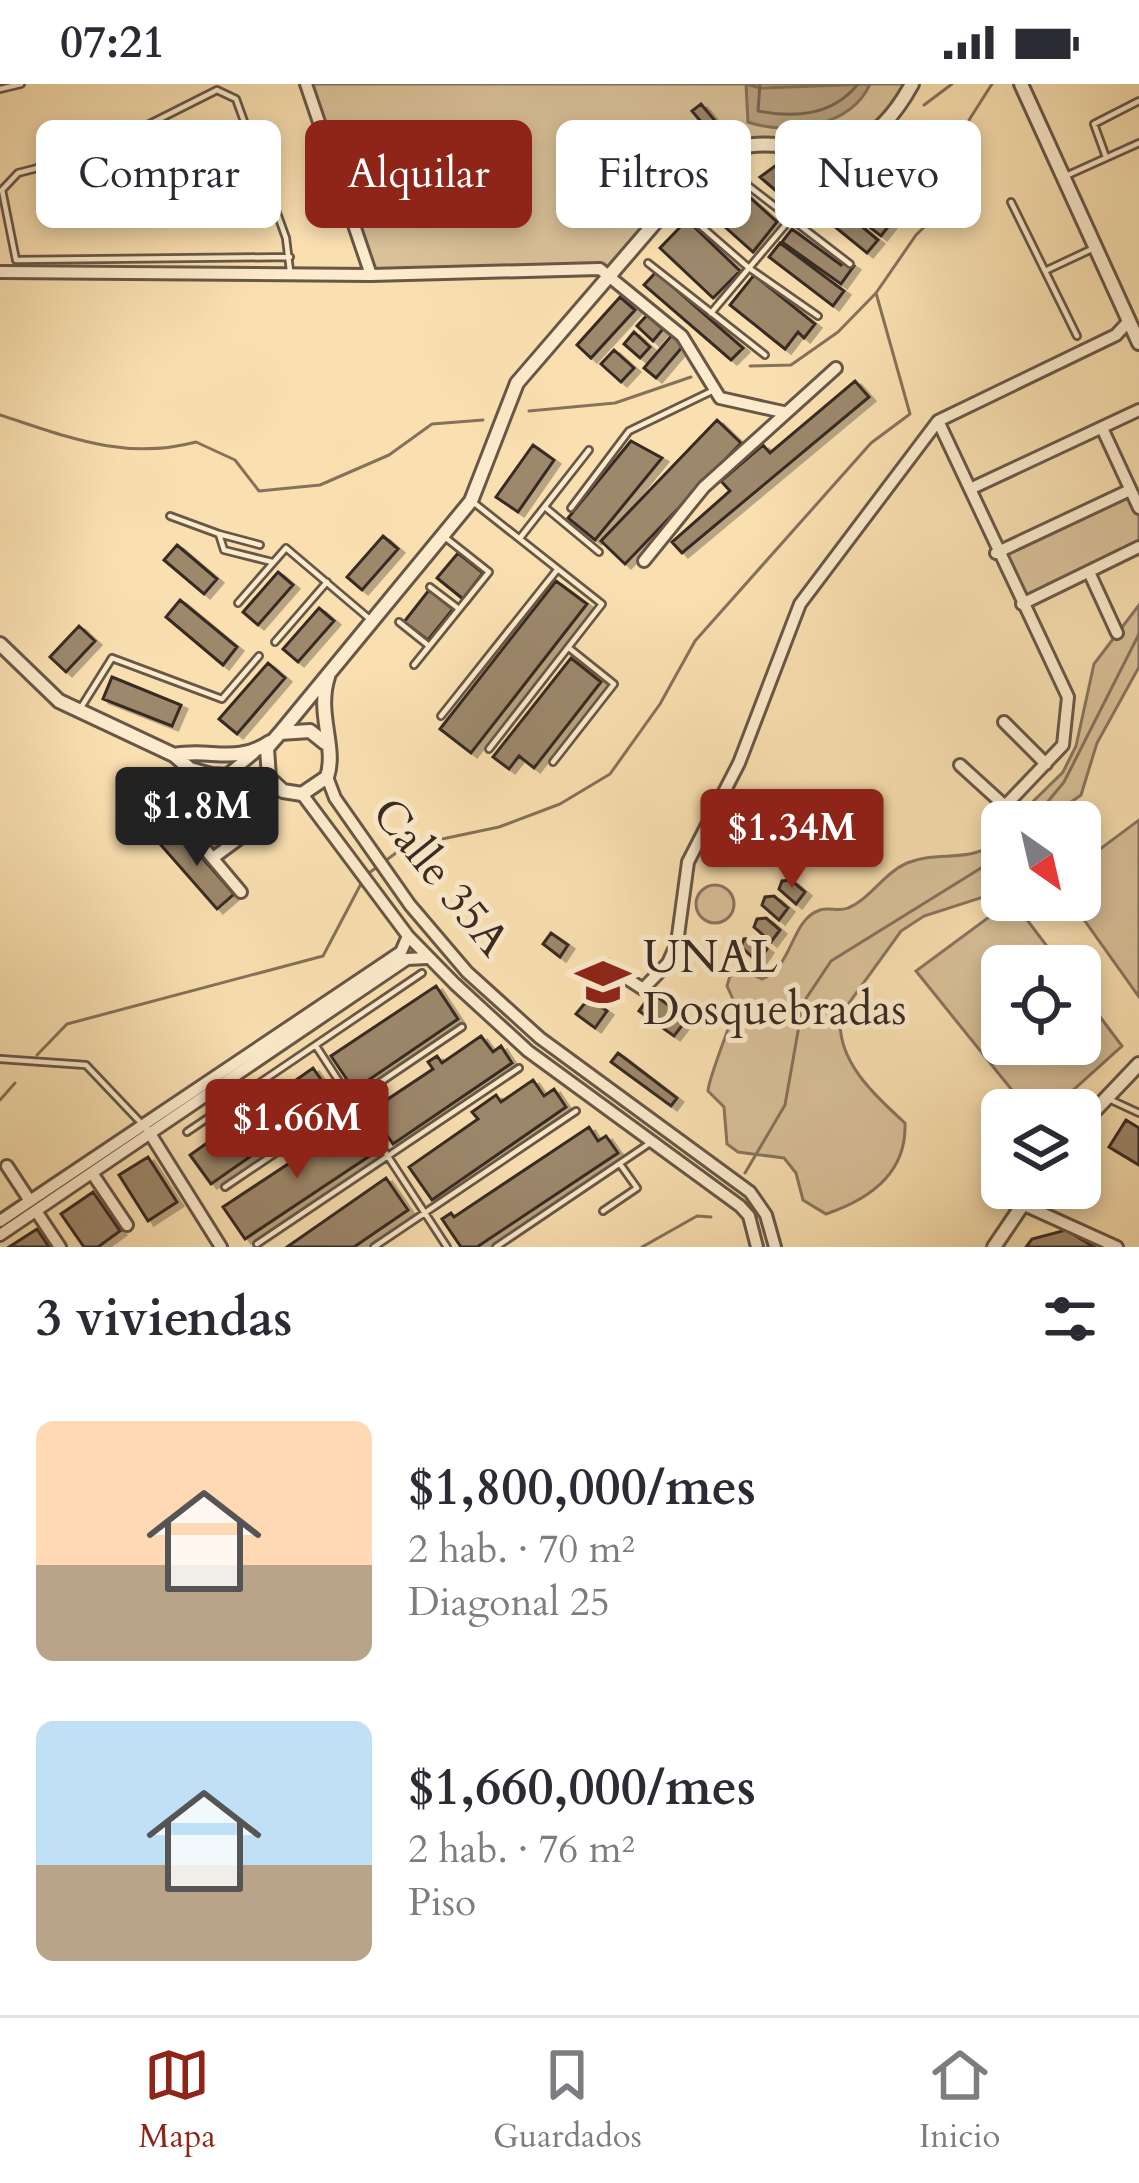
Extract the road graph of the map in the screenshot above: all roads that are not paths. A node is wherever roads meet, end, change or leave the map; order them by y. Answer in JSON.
{"nodes":[{"id":1,"x":21,"y":84,"type":"edge"},
{"id":2,"x":307,"y":84,"type":"edge"},
{"id":3,"x":1019,"y":86,"type":"edge"},
{"id":4,"x":910,"y":88,"type":"edge"},
{"id":5,"x":0,"y":89,"type":"edge"},
{"id":6,"x":1139,"y":101,"type":"edge"},
{"id":7,"x":886,"y":120,"type":"edge"},
{"id":8,"x":1139,"y":143,"type":"edge"},
{"id":9,"x":775,"y":145,"type":"edge"},
{"id":10,"x":1106,"y":157,"type":"junction"},
{"id":11,"x":1062,"y":178,"type":"junction"},
{"id":12,"x":751,"y":188,"type":"edge"},
{"id":13,"x":1011,"y":202,"type":"dead end"},
{"id":14,"x":775,"y":207,"type":"edge"},
{"id":15,"x":703,"y":228,"type":"edge"},
{"id":16,"x":783,"y":228,"type":"edge"},
{"id":17,"x":803,"y":228,"type":"edge"},
{"id":18,"x":1094,"y":248,"type":"junction"},
{"id":19,"x":290,"y":257,"type":"junction"},
{"id":20,"x":648,"y":263,"type":"dead end"},
{"id":21,"x":850,"y":264,"type":"dead end"},
{"id":22,"x":749,"y":268,"type":"junction"},
{"id":23,"x":1045,"y":271,"type":"junction"},
{"id":24,"x":0,"y":272,"type":"edge"},
{"id":25,"x":290,"y":272,"type":"junction"},
{"id":26,"x":371,"y":275,"type":"junction"},
{"id":27,"x":611,"y":275,"type":"junction"},
{"id":28,"x":711,"y":313,"type":"junction"},
{"id":29,"x":818,"y":316,"type":"dead end"},
{"id":30,"x":1134,"y":319,"type":"edge"},
{"id":31,"x":1116,"y":335,"type":"junction"},
{"id":32,"x":1077,"y":336,"type":"dead end"},
{"id":33,"x":1138,"y":338,"type":"edge"},
{"id":34,"x":765,"y":355,"type":"dead end"},
{"id":35,"x":836,"y":368,"type":"dead end"},
{"id":36,"x":714,"y":390,"type":"junction"},
{"id":37,"x":1139,"y":410,"type":"edge"},
{"id":38,"x":782,"y":412,"type":"junction"},
{"id":39,"x":938,"y":421,"type":"junction"},
{"id":40,"x":1102,"y":428,"type":"junction"},
{"id":41,"x":589,"y":449,"type":"dead end"},
{"id":42,"x":970,"y":489,"type":"junction"},
{"id":43,"x":1130,"y":490,"type":"junction"},
{"id":44,"x":471,"y":501,"type":"junction"},
{"id":45,"x":546,"y":508,"type":"junction"},
{"id":46,"x":571,"y":508,"type":"dead end"},
{"id":47,"x":1139,"y":508,"type":"edge"},
{"id":48,"x":170,"y":516,"type":"dead end"},
{"id":49,"x":219,"y":534,"type":"junction"},
{"id":50,"x":444,"y":536,"type":"junction"},
{"id":51,"x":520,"y":538,"type":"junction"},
{"id":52,"x":260,"y":545,"type":"dead end"},
{"id":53,"x":1139,"y":547,"type":"edge"},
{"id":54,"x":599,"y":552,"type":"dead end"},
{"id":55,"x":996,"y":553,"type":"junction"},
{"id":56,"x":644,"y":561,"type":"dead end"},
{"id":57,"x":272,"y":562,"type":"junction"},
{"id":58,"x":558,"y":568,"type":"junction"},
{"id":59,"x":1089,"y":572,"type":"junction"},
{"id":60,"x":327,"y":582,"type":"junction"},
{"id":61,"x":430,"y":586,"type":"dead end"},
{"id":62,"x":238,"y":603,"type":"dead end"},
{"id":63,"x":1022,"y":604,"type":"junction"},
{"id":64,"x":459,"y":609,"type":"junction"},
{"id":65,"x":372,"y":621,"type":"junction"},
{"id":66,"x":399,"y":622,"type":"dead end"},
{"id":67,"x":1117,"y":633,"type":"dead end"},
{"id":68,"x":274,"y":642,"type":"dead end"},
{"id":69,"x":0,"y":644,"type":"edge"},
{"id":70,"x":429,"y":646,"type":"junction"},
{"id":71,"x":569,"y":648,"type":"junction"},
{"id":72,"x":259,"y":656,"type":"dead end"},
{"id":73,"x":414,"y":665,"type":"dead end"},
{"id":74,"x":330,"y":671,"type":"junction"},
{"id":75,"x":77,"y":712,"type":"junction"},
{"id":76,"x":440,"y":716,"type":"dead end"},
{"id":77,"x":1004,"y":722,"type":"dead end"},
{"id":78,"x":277,"y":736,"type":"junction"},
{"id":79,"x":325,"y":743,"type":"junction"},
{"id":80,"x":489,"y":749,"type":"dead end"},
{"id":81,"x":254,"y":753,"type":"junction"},
{"id":82,"x":174,"y":755,"type":"junction"},
{"id":83,"x":553,"y":762,"type":"dead end"},
{"id":84,"x":1046,"y":764,"type":"junction"},
{"id":85,"x":960,"y":765,"type":"dead end"},
{"id":86,"x":230,"y":773,"type":"junction"},
{"id":87,"x":327,"y":777,"type":"junction"},
{"id":88,"x":268,"y":778,"type":"junction"},
{"id":89,"x":302,"y":794,"type":"junction"},
{"id":90,"x":259,"y":824,"type":"dead end"},
{"id":91,"x":213,"y":859,"type":"junction"},
{"id":92,"x":241,"y":892,"type":"dead end"},
{"id":93,"x":408,"y":936,"type":"junction"},
{"id":94,"x":429,"y":958,"type":"junction"},
{"id":95,"x":606,"y":964,"type":"dead end"},
{"id":96,"x":422,"y":973,"type":"dead end"},
{"id":97,"x":462,"y":1027,"type":"dead end"},
{"id":98,"x":315,"y":1044,"type":"junction"},
{"id":99,"x":0,"y":1059,"type":"edge"},
{"id":100,"x":1139,"y":1064,"type":"edge"},
{"id":101,"x":519,"y":1068,"type":"dead end"},
{"id":102,"x":1106,"y":1097,"type":"junction"},
{"id":103,"x":351,"y":1102,"type":"junction"},
{"id":104,"x":1101,"y":1103,"type":"edge"},
{"id":105,"x":576,"y":1111,"type":"dead end"},
{"id":106,"x":1139,"y":1113,"type":"edge"},
{"id":107,"x":147,"y":1129,"type":"junction"},
{"id":108,"x":659,"y":1129,"type":"junction"},
{"id":109,"x":187,"y":1132,"type":"dead end"},
{"id":110,"x":650,"y":1143,"type":"junction"},
{"id":111,"x":386,"y":1159,"type":"junction"},
{"id":112,"x":620,"y":1164,"type":"junction"},
{"id":113,"x":7,"y":1166,"type":"dead end"},
{"id":114,"x":92,"y":1172,"type":"junction"},
{"id":115,"x":225,"y":1187,"type":"dead end"},
{"id":116,"x":33,"y":1206,"type":"junction"},
{"id":117,"x":1020,"y":1209,"type":"edge"},
{"id":118,"x":1033,"y":1209,"type":"edge"},
{"id":119,"x":603,"y":1211,"type":"dead end"},
{"id":120,"x":424,"y":1213,"type":"junction"},
{"id":121,"x":0,"y":1221,"type":"edge"},
{"id":122,"x":127,"y":1225,"type":"dead end"},
{"id":123,"x":0,"y":1235,"type":"edge"},
{"id":124,"x":1004,"y":1240,"type":"edge"},
{"id":125,"x":257,"y":1244,"type":"edge"},
{"id":126,"x":60,"y":1247,"type":"edge"},
{"id":127,"x":221,"y":1247,"type":"edge"},
{"id":128,"x":374,"y":1247,"type":"edge"},
{"id":129,"x":447,"y":1247,"type":"edge"},
{"id":130,"x":496,"y":1247,"type":"edge"},
{"id":131,"x":757,"y":1247,"type":"edge"},
{"id":132,"x":775,"y":1247,"type":"edge"},
{"id":133,"x":994,"y":1247,"type":"edge"},
{"id":134,"x":1117,"y":1247,"type":"edge"}],
"edges":[{"from":1,"to":5,"type":"lane"},
{"from":2,"to":26,"type":"street"},
{"from":3,"to":11,"type":"street"},
{"from":4,"to":7,"type":"street"},
{"from":6,"to":10,"type":"lane"},
{"from":8,"to":10,"type":"lane"},
{"from":9,"to":27,"type":"street"},
{"from":10,"to":11,"type":"lane"},
{"from":11,"to":18,"type":"street"},
{"from":12,"to":14,"type":"lane"},
{"from":13,"to":23,"type":"lane"},
{"from":15,"to":22,"type":"lane"},
{"from":16,"to":22,"type":"lane"},
{"from":17,"to":21,"type":"lane"},
{"from":18,"to":23,"type":"lane"},
{"from":18,"to":30,"type":"street"},
{"from":19,"to":19,"type":"lane"},
{"from":19,"to":25,"type":"lane"},
{"from":20,"to":28,"type":"lane"},
{"from":22,"to":28,"type":"lane"},
{"from":22,"to":29,"type":"lane"},
{"from":23,"to":32,"type":"lane"},
{"from":24,"to":25,"type":"street"},
{"from":25,"to":26,"type":"street"},
{"from":26,"to":27,"type":"street"},
{"from":27,"to":36,"type":"street"},
{"from":27,"to":44,"type":"street"},
{"from":28,"to":34,"type":"lane"},
{"from":30,"to":31,"type":"street"},
{"from":30,"to":33,"type":"street"},
{"from":31,"to":33,"type":"street"},
{"from":31,"to":39,"type":"street"},
{"from":35,"to":38,"type":"street"},
{"from":36,"to":38,"type":"street"},
{"from":36,"to":46,"type":"lane"},
{"from":37,"to":40,"type":"street"},
{"from":38,"to":56,"type":"street"},
{"from":39,"to":42,"type":"street"},
{"from":39,"to":95,"type":"street"},
{"from":40,"to":42,"type":"street"},
{"from":40,"to":43,"type":"street"},
{"from":41,"to":45,"type":"lane"},
{"from":42,"to":55,"type":"street"},
{"from":43,"to":47,"type":"street"},
{"from":43,"to":55,"type":"street"},
{"from":44,"to":50,"type":"street"},
{"from":44,"to":51,"type":"lane"},
{"from":45,"to":51,"type":"lane"},
{"from":45,"to":54,"type":"lane"},
{"from":48,"to":49,"type":"lane"},
{"from":49,"to":52,"type":"lane"},
{"from":49,"to":57,"type":"lane"},
{"from":50,"to":64,"type":"lane"},
{"from":50,"to":65,"type":"street"},
{"from":51,"to":58,"type":"lane"},
{"from":53,"to":59,"type":"street"},
{"from":55,"to":63,"type":"street"},
{"from":57,"to":60,"type":"lane"},
{"from":57,"to":62,"type":"lane"},
{"from":58,"to":71,"type":"lane"},
{"from":58,"to":76,"type":"lane"},
{"from":59,"to":63,"type":"street"},
{"from":59,"to":67,"type":"street"},
{"from":60,"to":65,"type":"lane"},
{"from":60,"to":68,"type":"lane"},
{"from":61,"to":64,"type":"lane"},
{"from":63,"to":84,"type":"street"},
{"from":64,"to":70,"type":"lane"},
{"from":65,"to":74,"type":"street"},
{"from":66,"to":70,"type":"lane"},
{"from":69,"to":75,"type":"street"},
{"from":70,"to":73,"type":"lane"},
{"from":71,"to":80,"type":"lane"},
{"from":71,"to":83,"type":"lane"},
{"from":72,"to":75,"type":"lane"},
{"from":74,"to":78,"type":"street"},
{"from":74,"to":79,"type":"street"},
{"from":75,"to":82,"type":"street"},
{"from":77,"to":84,"type":"street"},
{"from":78,"to":79,"type":"street"},
{"from":78,"to":81,"type":"street"},
{"from":78,"to":88,"type":"street"},
{"from":79,"to":87,"type":"street"},
{"from":81,"to":82,"type":"street"},
{"from":81,"to":86,"type":"street"},
{"from":82,"to":86,"type":"street"},
{"from":84,"to":85,"type":"street"},
{"from":86,"to":88,"type":"street"},
{"from":86,"to":91,"type":"street"},
{"from":87,"to":89,"type":"street"},
{"from":87,"to":108,"type":"street","name":"Calle 35A"},
{"from":88,"to":89,"type":"street"},
{"from":89,"to":93,"type":"street","name":"Calle 35A"},
{"from":90,"to":91,"type":"street"},
{"from":91,"to":92,"type":"street"},
{"from":93,"to":94,"type":"street","name":"Calle 35A"},
{"from":93,"to":107,"type":"street"},
{"from":94,"to":107,"type":"street"},
{"from":94,"to":110,"type":"street","name":"Calle 35A"},
{"from":96,"to":98,"type":"lane"},
{"from":97,"to":103,"type":"lane"},
{"from":98,"to":103,"type":"lane"},
{"from":98,"to":109,"type":"lane"},
{"from":99,"to":107,"type":"lane"},
{"from":100,"to":102,"type":"street"},
{"from":101,"to":111,"type":"lane"},
{"from":102,"to":104,"type":"street"},
{"from":102,"to":106,"type":"lane"},
{"from":103,"to":111,"type":"lane"},
{"from":103,"to":115,"type":"lane"},
{"from":105,"to":120,"type":"lane"},
{"from":107,"to":114,"type":"street"},
{"from":107,"to":116,"type":"street"},
{"from":107,"to":127,"type":"street"},
{"from":108,"to":110,"type":"street"},
{"from":108,"to":132,"type":"street","name":"Calle 35A"},
{"from":110,"to":112,"type":"lane"},
{"from":110,"to":131,"type":"street","name":"Calle 35A"},
{"from":111,"to":120,"type":"lane"},
{"from":111,"to":125,"type":"lane"},
{"from":112,"to":119,"type":"lane"},
{"from":112,"to":130,"type":"lane"},
{"from":113,"to":116,"type":"street"},
{"from":114,"to":116,"type":"street"},
{"from":114,"to":122,"type":"street"},
{"from":116,"to":121,"type":"street"},
{"from":116,"to":123,"type":"street"},
{"from":116,"to":126,"type":"street"},
{"from":117,"to":124,"type":"street"},
{"from":118,"to":134,"type":"street"},
{"from":120,"to":128,"type":"lane"},
{"from":120,"to":129,"type":"lane"},
{"from":124,"to":133,"type":"street"}]}
